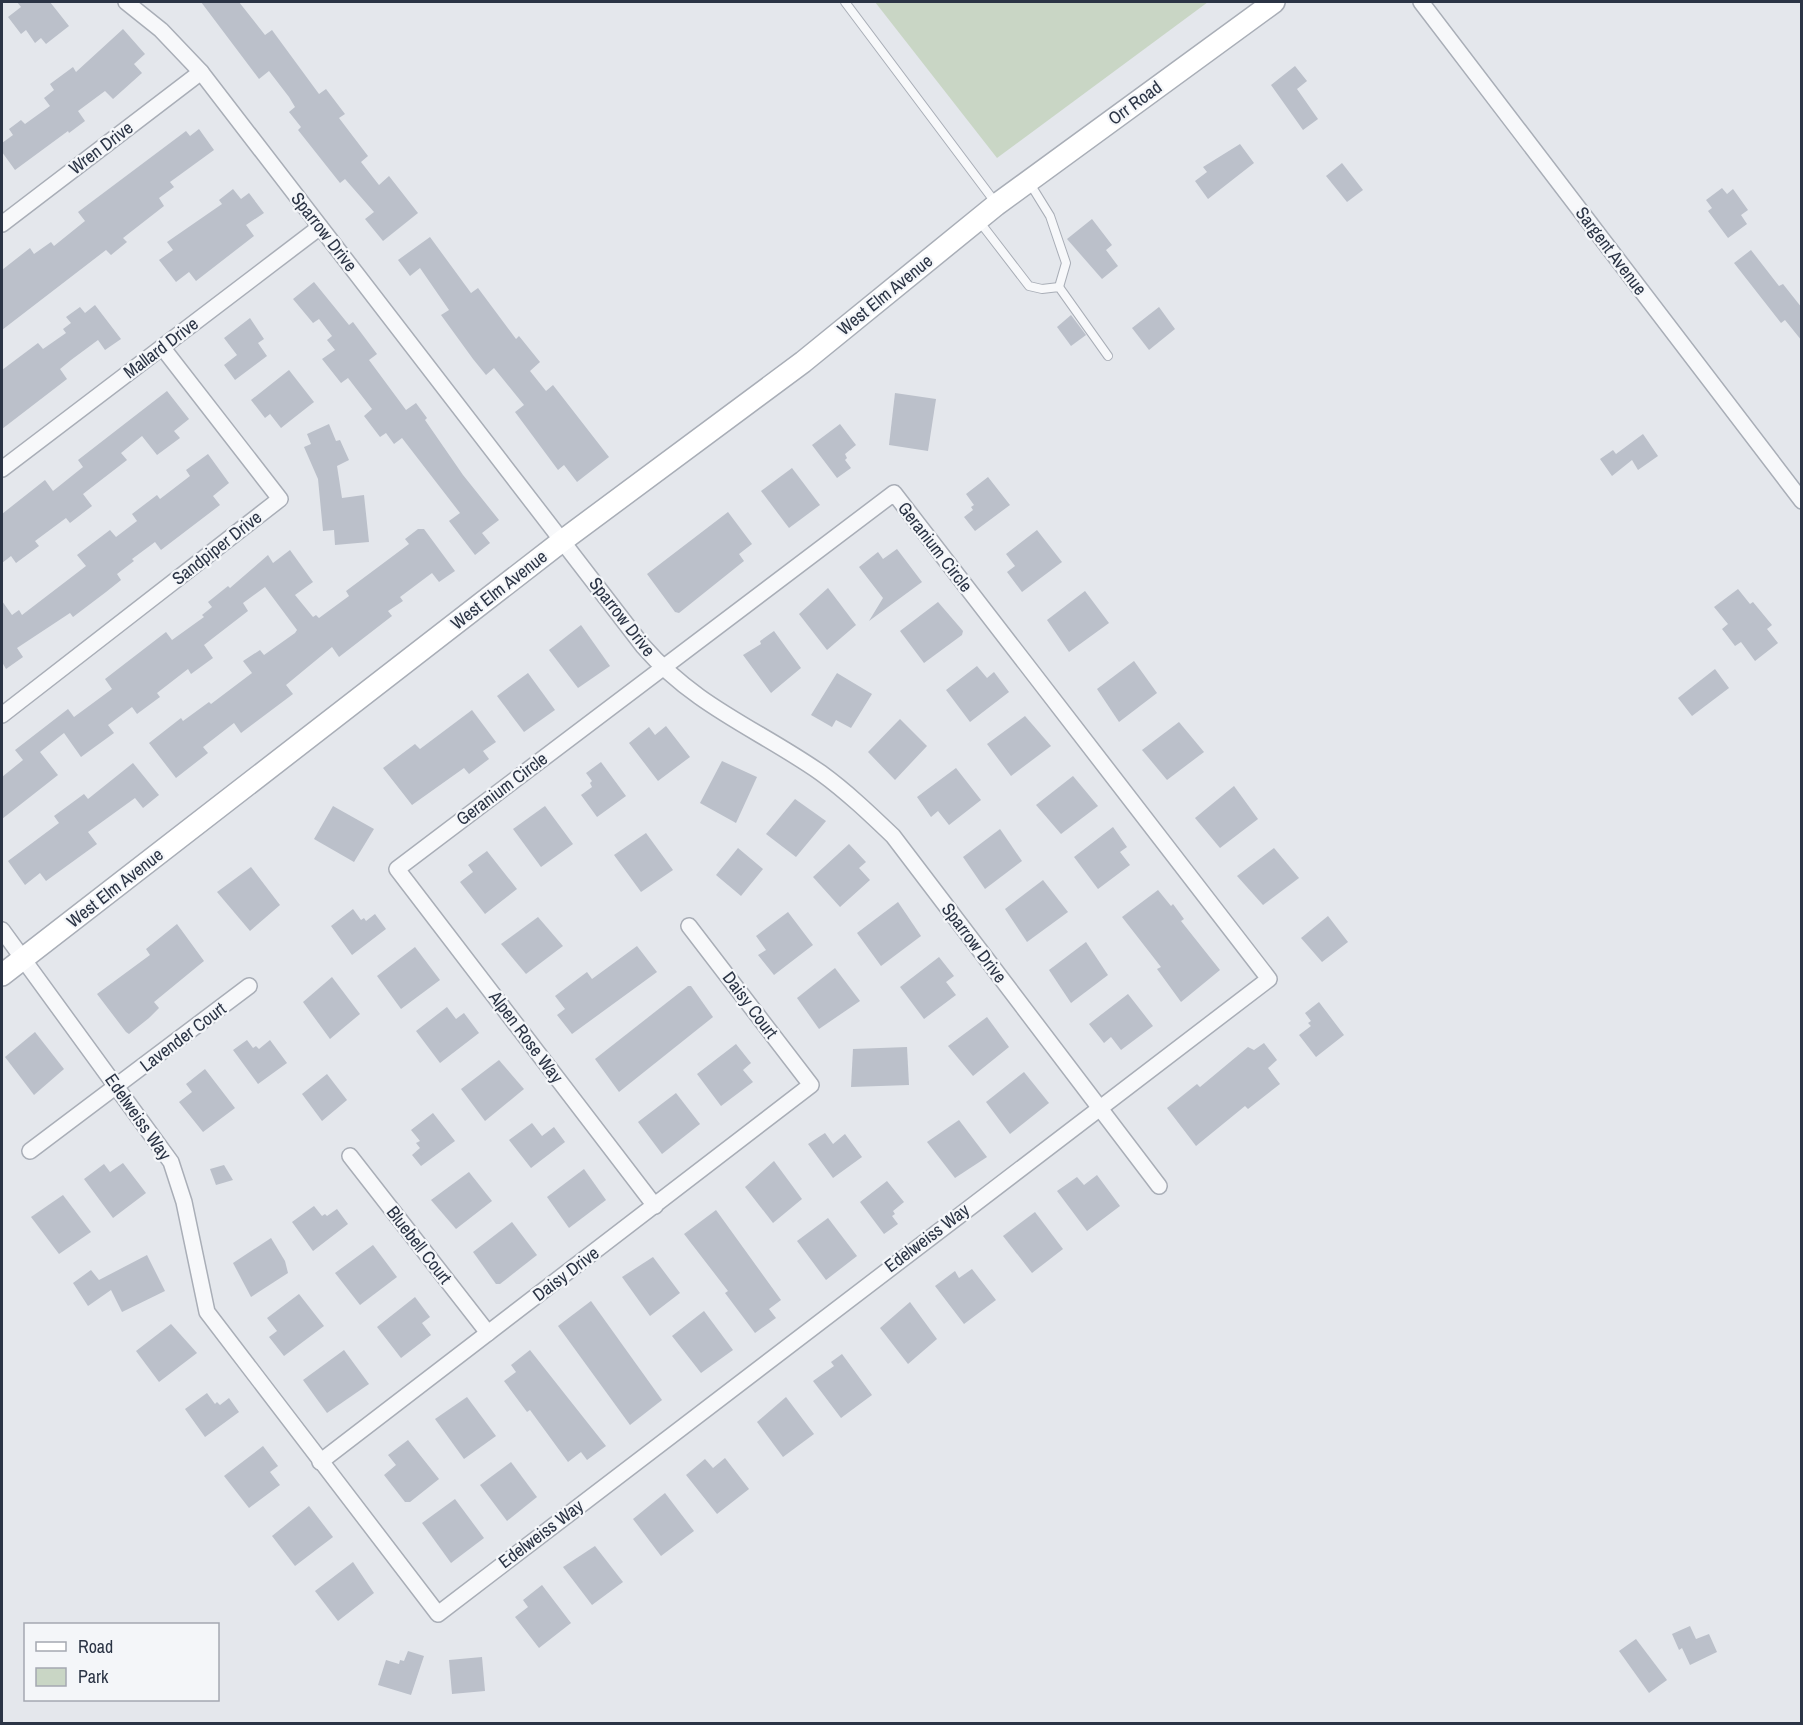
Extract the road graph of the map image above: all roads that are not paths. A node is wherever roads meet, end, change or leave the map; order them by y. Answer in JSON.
{"nodes":[{"id":1,"x":126,"y":2,"type":"edge"},
{"id":2,"x":845,"y":2,"type":"edge"},
{"id":3,"x":1274,"y":2,"type":"edge"},
{"id":4,"x":1421,"y":2,"type":"edge"},
{"id":5,"x":201,"y":72,"type":"junction"},
{"id":6,"x":1028,"y":182,"type":"junction"},
{"id":7,"x":996,"y":205,"type":"junction"},
{"id":8,"x":4,"y":217,"type":"edge"},
{"id":9,"x":978,"y":220,"type":"junction"},
{"id":10,"x":320,"y":227,"type":"junction"},
{"id":11,"x":1059,"y":287,"type":"junction"},
{"id":12,"x":162,"y":347,"type":"junction"},
{"id":13,"x":1108,"y":356,"type":"dead end"},
{"id":14,"x":2,"y":469,"type":"edge"},
{"id":15,"x":1802,"y":501,"type":"edge"},
{"id":16,"x":562,"y":541,"type":"junction"},
{"id":17,"x":662,"y":668,"type":"junction"},
{"id":18,"x":2,"y":715,"type":"edge"},
{"id":19,"x":397,"y":869,"type":"joint"},
{"id":20,"x":689,"y":926,"type":"dead end"},
{"id":21,"x":2,"y":930,"type":"edge"},
{"id":22,"x":24,"y":959,"type":"junction"},
{"id":23,"x":2,"y":975,"type":"edge"},
{"id":24,"x":1269,"y":979,"type":"joint"},
{"id":25,"x":249,"y":986,"type":"dead end"},
{"id":26,"x":811,"y":1085,"type":"joint"},
{"id":27,"x":117,"y":1087,"type":"junction"},
{"id":28,"x":1098,"y":1107,"type":"junction"},
{"id":29,"x":30,"y":1151,"type":"dead end"},
{"id":30,"x":350,"y":1156,"type":"dead end"},
{"id":31,"x":1159,"y":1186,"type":"dead end"},
{"id":32,"x":655,"y":1206,"type":"junction"},
{"id":33,"x":488,"y":1333,"type":"junction"},
{"id":34,"x":320,"y":1462,"type":"junction"}],
"edges":[{"from":1,"to":5,"type":"street","name":"Sparrow Drive"},
{"from":2,"to":7,"type":"lane"},
{"from":3,"to":6,"type":"street","name":"Orr Road"},
{"from":4,"to":15,"type":"street","name":"Sargent Avenue"},
{"from":5,"to":8,"type":"street","name":"Wren Drive"},
{"from":5,"to":10,"type":"street","name":"Sparrow Drive"},
{"from":6,"to":7,"type":"street","name":"Orr Road"},
{"from":6,"to":11,"type":"lane"},
{"from":7,"to":9,"type":"street","name":"West Elm Avenue"},
{"from":9,"to":11,"type":"lane"},
{"from":9,"to":16,"type":"street","name":"West Elm Avenue"},
{"from":10,"to":12,"type":"street","name":"Mallard Drive"},
{"from":10,"to":16,"type":"street","name":"Sparrow Drive"},
{"from":11,"to":13,"type":"lane"},
{"from":12,"to":14,"type":"street","name":"Mallard Drive"},
{"from":12,"to":18,"type":"street","name":"Sandpiper Drive"},
{"from":16,"to":17,"type":"street","name":"Sparrow Drive"},
{"from":16,"to":22,"type":"street","name":"West Elm Avenue"},
{"from":17,"to":19,"type":"street","name":"Geranium Circle"},
{"from":17,"to":24,"type":"street","name":"Geranium Circle"},
{"from":17,"to":28,"type":"street","name":"Sparrow Drive"},
{"from":19,"to":32,"type":"street","name":"Alpen Rose Way"},
{"from":20,"to":26,"type":"street","name":"Daisy Court"},
{"from":21,"to":22,"type":"street","name":"Edelweiss Way"},
{"from":22,"to":23,"type":"street","name":"West Elm Avenue"},
{"from":22,"to":27,"type":"street","name":"Edelweiss Way"},
{"from":24,"to":28,"type":"street","name":"Edelweiss Way"},
{"from":25,"to":27,"type":"street","name":"Lavender Court"},
{"from":26,"to":32,"type":"street","name":"Daisy Drive"},
{"from":27,"to":29,"type":"street","name":"Lavender Court"},
{"from":27,"to":34,"type":"street","name":"Edelweiss Way"},
{"from":28,"to":31,"type":"street","name":"Sparrow Drive"},
{"from":28,"to":34,"type":"street","name":"Edelweiss Way"},
{"from":30,"to":33,"type":"street","name":"Bluebell Court"},
{"from":32,"to":33,"type":"street","name":"Daisy Drive"},
{"from":33,"to":34,"type":"street","name":"Daisy Drive"}]}
